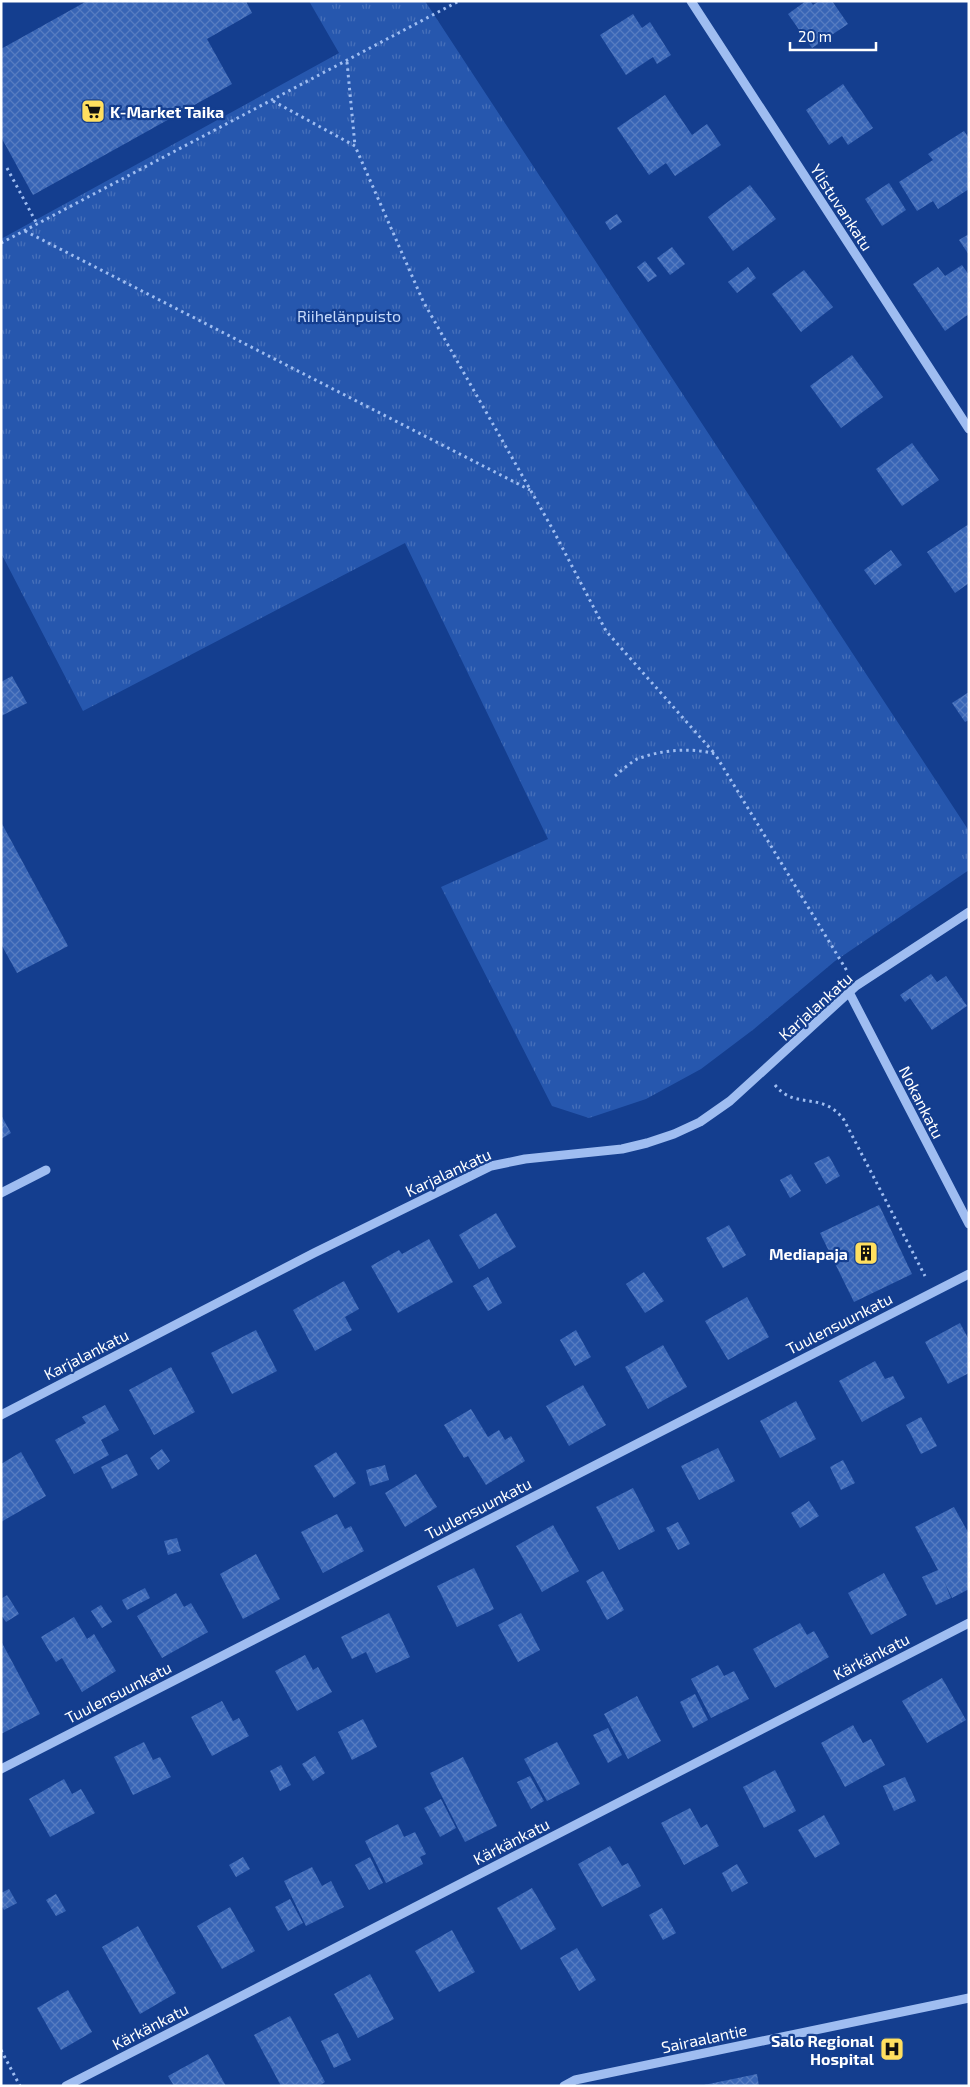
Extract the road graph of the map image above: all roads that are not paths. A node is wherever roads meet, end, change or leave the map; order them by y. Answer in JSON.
{"nodes":[{"id":1,"x":691,"y":1,"type":"edge"},
{"id":2,"x":969,"y":430,"type":"edge"},
{"id":3,"x":969,"y":912,"type":"edge"},
{"id":4,"x":850,"y":994,"type":"junction"},
{"id":5,"x":46,"y":1170,"type":"dead end"},
{"id":6,"x":1,"y":1193,"type":"edge"},
{"id":7,"x":969,"y":1224,"type":"edge"},
{"id":8,"x":969,"y":1274,"type":"edge"},
{"id":9,"x":1,"y":1415,"type":"edge"},
{"id":10,"x":969,"y":1623,"type":"edge"},
{"id":11,"x":1,"y":1768,"type":"edge"},
{"id":12,"x":969,"y":1998,"type":"edge"},
{"id":13,"x":575,"y":2080,"type":"junction"},
{"id":14,"x":66,"y":2086,"type":"edge"},
{"id":15,"x":564,"y":2086,"type":"edge"},
{"id":16,"x":584,"y":2086,"type":"edge"}],
"edges":[{"from":1,"to":2,"type":"street","name":"Ylistuvankatu"},
{"from":3,"to":4,"type":"street","name":"Karjalankatu"},
{"from":4,"to":7,"type":"street","name":"Nokankatu"},
{"from":4,"to":9,"type":"street","name":"Karjalankatu"},
{"from":5,"to":6,"type":"street"},
{"from":8,"to":11,"type":"street","name":"Tuulensuunkatu"},
{"from":10,"to":14,"type":"street","name":"Kärkänkatu"},
{"from":12,"to":13,"type":"street","name":"Sairaalantie"},
{"from":13,"to":15,"type":"street","name":"Sairaalantie"},
{"from":13,"to":16,"type":"street"}]}
